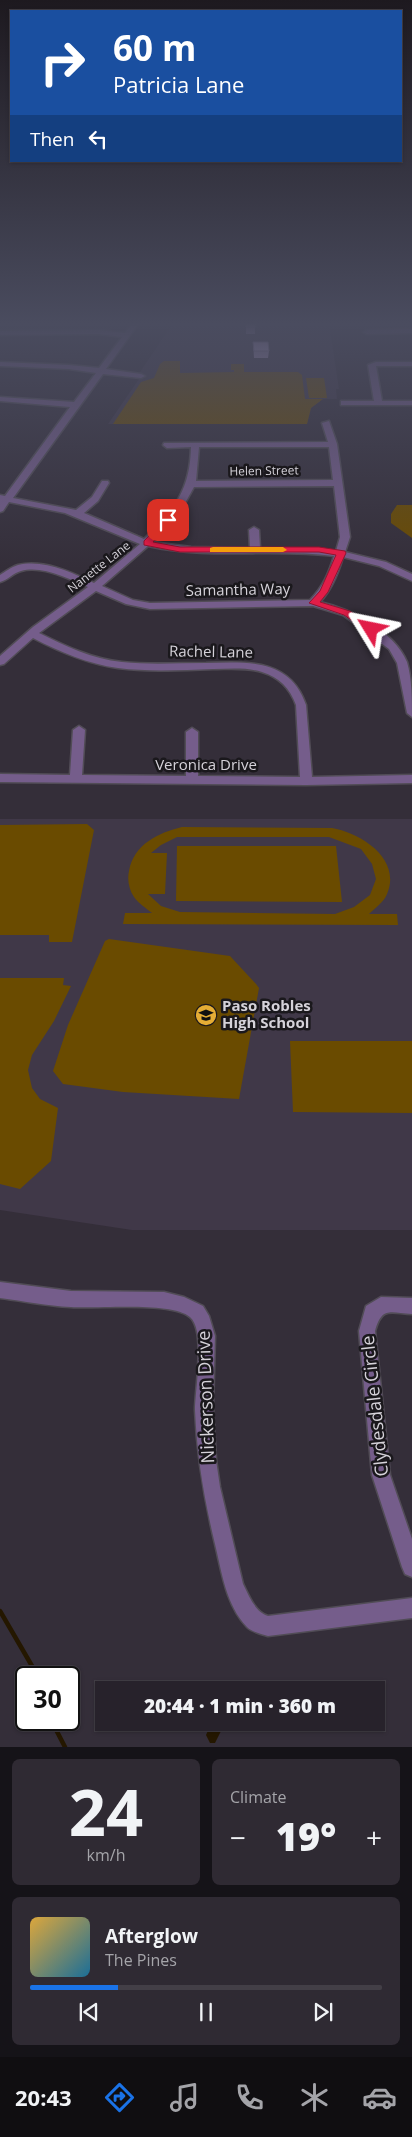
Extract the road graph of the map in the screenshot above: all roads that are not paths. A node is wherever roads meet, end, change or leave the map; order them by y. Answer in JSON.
{"nodes":[{"id":1,"x":70,"y":405,"type":"edge"},
{"id":2,"x":76,"y":405,"type":"joint"},
{"id":3,"x":326,"y":423,"type":"dead end"},
{"id":4,"x":168,"y":444,"type":"dead end"},
{"id":5,"x":195,"y":444,"type":"junction"},
{"id":6,"x":333,"y":444,"type":"junction"},
{"id":7,"x":104,"y":483,"type":"dead end"},
{"id":8,"x":338,"y":483,"type":"junction"},
{"id":9,"x":190,"y":484,"type":"junction"},
{"id":10,"x":4,"y":499,"type":"edge"},
{"id":11,"x":0,"y":509,"type":"edge"},
{"id":12,"x":77,"y":514,"type":"junction"},
{"id":13,"x":254,"y":530,"type":"dead end"},
{"id":14,"x":147,"y":543,"type":"junction"},
{"id":15,"x":255,"y":550,"type":"junction"},
{"id":16,"x":342,"y":553,"type":"junction"},
{"id":17,"x":412,"y":578,"type":"edge"},
{"id":18,"x":0,"y":579,"type":"edge"},
{"id":19,"x":96,"y":586,"type":"junction"},
{"id":20,"x":314,"y":603,"type":"junction"},
{"id":21,"x":32,"y":634,"type":"junction"},
{"id":22,"x":0,"y":662,"type":"edge"},
{"id":23,"x":412,"y":713,"type":"edge"},
{"id":24,"x":79,"y":730,"type":"dead end"},
{"id":25,"x":192,"y":732,"type":"dead end"},
{"id":26,"x":0,"y":778,"type":"edge"},
{"id":27,"x":76,"y":779,"type":"junction"},
{"id":28,"x":412,"y":779,"type":"edge"},
{"id":29,"x":192,"y":780,"type":"junction"},
{"id":30,"x":306,"y":780,"type":"junction"},
{"id":31,"x":0,"y":1290,"type":"edge"},
{"id":32,"x":412,"y":1306,"type":"edge"},
{"id":33,"x":412,"y":1567,"type":"edge"},
{"id":34,"x":412,"y":1608,"type":"edge"}],
"edges":[{"from":1,"to":2,"type":"street"},
{"from":2,"to":10,"type":"street"},
{"from":3,"to":6,"type":"street"},
{"from":4,"to":5,"type":"street"},
{"from":5,"to":6,"type":"street"},
{"from":5,"to":9,"type":"street","name":"Nanette Lane"},
{"from":6,"to":8,"type":"street"},
{"from":7,"to":12,"type":"street"},
{"from":8,"to":9,"type":"street","name":"Helen Street"},
{"from":8,"to":16,"type":"street"},
{"from":9,"to":14,"type":"street","name":"Nanette Lane"},
{"from":10,"to":11,"type":"street"},
{"from":10,"to":12,"type":"street"},
{"from":12,"to":14,"type":"street"},
{"from":13,"to":15,"type":"street"},
{"from":14,"to":15,"type":"street"},
{"from":14,"to":19,"type":"street","name":"Nanette Lane"},
{"from":15,"to":16,"type":"street"},
{"from":16,"to":17,"type":"street"},
{"from":16,"to":20,"type":"street"},
{"from":18,"to":19,"type":"street","name":"Samantha Way"},
{"from":19,"to":20,"type":"street","name":"Samantha Way"},
{"from":19,"to":21,"type":"street","name":"Nanette Lane"},
{"from":20,"to":23,"type":"street","name":"Samantha Way"},
{"from":21,"to":22,"type":"street","name":"Nanette Lane"},
{"from":21,"to":30,"type":"street","name":"Rachel Lane"},
{"from":24,"to":27,"type":"street"},
{"from":25,"to":29,"type":"street"},
{"from":26,"to":27,"type":"street","name":"Veronica Drive"},
{"from":27,"to":29,"type":"street","name":"Veronica Drive"},
{"from":28,"to":30,"type":"street","name":"Veronica Drive"},
{"from":29,"to":30,"type":"street","name":"Veronica Drive"},
{"from":31,"to":34,"type":"street","name":"Nickerson Drive"},
{"from":32,"to":33,"type":"street","name":"Clydesdale Circle"}]}
